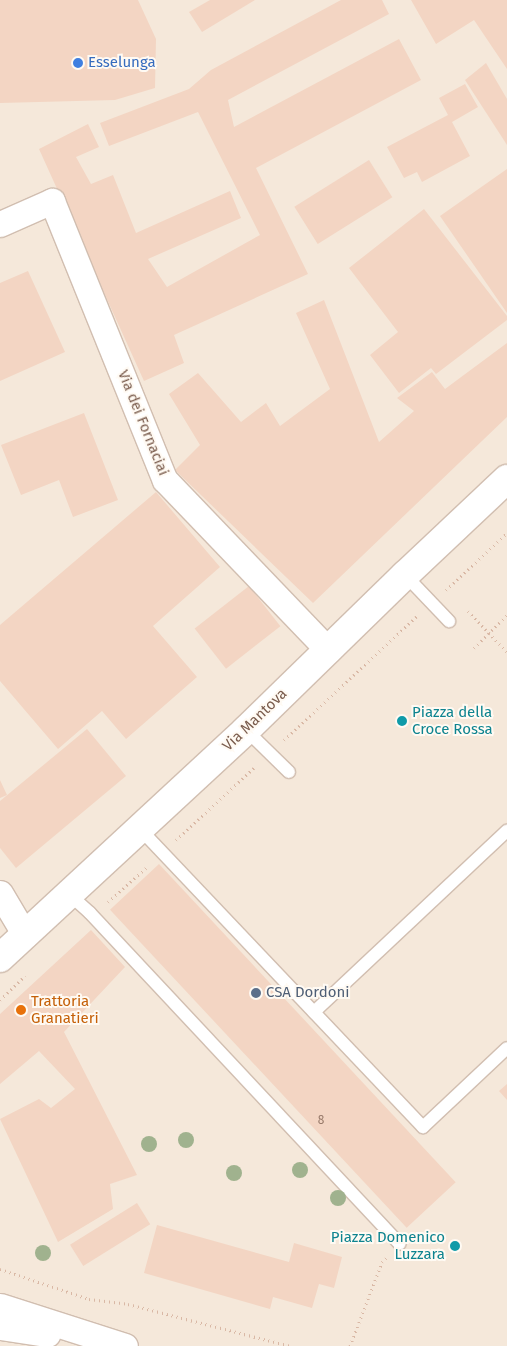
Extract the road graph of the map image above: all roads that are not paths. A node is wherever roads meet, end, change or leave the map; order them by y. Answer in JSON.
{"nodes":[{"id":1,"x":0,"y":224,"type":"edge"},
{"id":2,"x":507,"y":479,"type":"edge"},
{"id":3,"x":405,"y":575,"type":"junction"},
{"id":4,"x":449,"y":620,"type":"dead end"},
{"id":5,"x":328,"y":650,"type":"junction"},
{"id":6,"x":246,"y":730,"type":"junction"},
{"id":7,"x":289,"y":772,"type":"dead end"},
{"id":8,"x":140,"y":829,"type":"junction"},
{"id":9,"x":507,"y":831,"type":"edge"},
{"id":10,"x":0,"y":893,"type":"edge"},
{"id":11,"x":69,"y":894,"type":"junction"},
{"id":12,"x":25,"y":936,"type":"junction"},
{"id":13,"x":0,"y":958,"type":"edge"},
{"id":14,"x":314,"y":1012,"type":"junction"},
{"id":15,"x":507,"y":1048,"type":"edge"},
{"id":16,"x":400,"y":1244,"type":"road end"},
{"id":17,"x":0,"y":1306,"type":"edge"},
{"id":18,"x":0,"y":1327,"type":"edge"},
{"id":19,"x":119,"y":1346,"type":"edge"},
{"id":20,"x":125,"y":1346,"type":"edge"}],
"edges":[{"from":1,"to":5,"type":"street","name":"Via dei Fornaciai"},
{"from":2,"to":3,"type":"main road","name":"Via Mantova"},
{"from":3,"to":4,"type":"lane"},
{"from":3,"to":5,"type":"main road","name":"Via Mantova"},
{"from":5,"to":6,"type":"main road","name":"Via Mantova"},
{"from":6,"to":7,"type":"lane"},
{"from":6,"to":8,"type":"main road","name":"Via Mantova"},
{"from":8,"to":11,"type":"main road","name":"Via Mantova"},
{"from":8,"to":14,"type":"lane"},
{"from":9,"to":14,"type":"lane"},
{"from":10,"to":12,"type":"street"},
{"from":11,"to":12,"type":"main road","name":"Via Mantova"},
{"from":11,"to":16,"type":"lane"},
{"from":12,"to":13,"type":"main road","name":"Via Mantova"},
{"from":14,"to":15,"type":"lane"},
{"from":17,"to":20,"type":"street"},
{"from":18,"to":19,"type":"street"}]}
